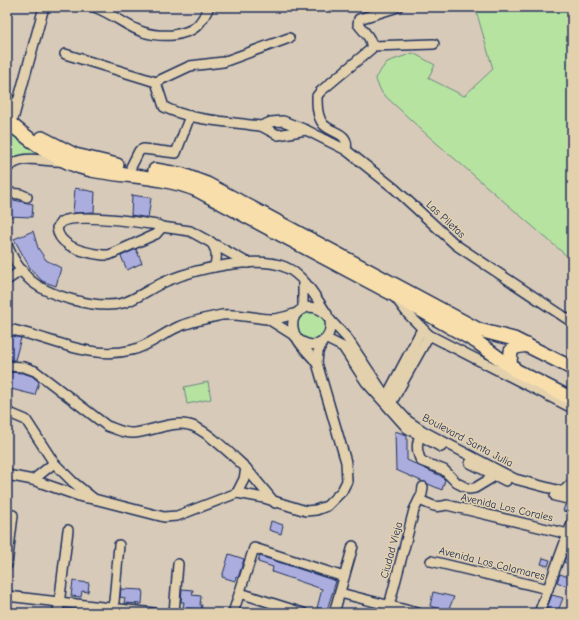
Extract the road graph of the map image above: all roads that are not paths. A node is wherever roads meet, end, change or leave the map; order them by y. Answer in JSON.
{"nodes":[{"id":1,"x":44,"y":7,"type":"edge"},
{"id":2,"x":94,"y":7,"type":"edge"},
{"id":3,"x":209,"y":7,"type":"edge"},
{"id":4,"x":398,"y":7,"type":"edge"},
{"id":5,"x":288,"y":38,"type":"dead end"},
{"id":6,"x":434,"y":44,"type":"dead end"},
{"id":7,"x":372,"y":46,"type":"junction"},
{"id":8,"x":65,"y":54,"type":"dead end"},
{"id":9,"x":156,"y":82,"type":"junction"},
{"id":10,"x":20,"y":91,"type":"junction"},
{"id":11,"x":7,"y":94,"type":"edge"},
{"id":12,"x":9,"y":114,"type":"edge"},
{"id":13,"x":190,"y":116,"type":"junction"},
{"id":14,"x":261,"y":126,"type":"junction"},
{"id":15,"x":306,"y":130,"type":"junction"},
{"id":16,"x":346,"y":150,"type":"junction"},
{"id":17,"x":68,"y":161,"type":"junction"},
{"id":18,"x":131,"y":167,"type":"junction"},
{"id":19,"x":7,"y":168,"type":"edge"},
{"id":20,"x":7,"y":193,"type":"edge"},
{"id":21,"x":27,"y":197,"type":"dead end"},
{"id":22,"x":162,"y":227,"type":"junction"},
{"id":23,"x":211,"y":242,"type":"junction"},
{"id":24,"x":7,"y":245,"type":"edge"},
{"id":25,"x":248,"y":263,"type":"junction"},
{"id":26,"x":214,"y":267,"type":"junction"},
{"id":27,"x":20,"y":268,"type":"junction"},
{"id":28,"x":7,"y":275,"type":"edge"},
{"id":29,"x":7,"y":280,"type":"edge"},
{"id":30,"x":303,"y":280,"type":"junction"},
{"id":31,"x":392,"y":293,"type":"junction"},
{"id":32,"x":300,"y":311,"type":"junction"},
{"id":33,"x":329,"y":317,"type":"junction"},
{"id":34,"x":268,"y":319,"type":"junction"},
{"id":35,"x":572,"y":322,"type":"edge"},
{"id":36,"x":7,"y":329,"type":"edge"},
{"id":37,"x":425,"y":332,"type":"junction"},
{"id":38,"x":297,"y":338,"type":"junction"},
{"id":39,"x":324,"y":341,"type":"junction"},
{"id":40,"x":527,"y":345,"type":"junction"},
{"id":41,"x":317,"y":363,"type":"junction"},
{"id":42,"x":7,"y":366,"type":"edge"},
{"id":43,"x":572,"y":368,"type":"edge"},
{"id":44,"x":515,"y":370,"type":"junction"},
{"id":45,"x":522,"y":383,"type":"junction"},
{"id":46,"x":541,"y":383,"type":"junction"},
{"id":47,"x":572,"y":399,"type":"edge"},
{"id":48,"x":387,"y":403,"type":"junction"},
{"id":49,"x":572,"y":408,"type":"edge"},
{"id":50,"x":7,"y":412,"type":"edge"},
{"id":51,"x":421,"y":433,"type":"junction"},
{"id":52,"x":54,"y":463,"type":"junction"},
{"id":53,"x":246,"y":468,"type":"junction"},
{"id":54,"x":7,"y":475,"type":"edge"},
{"id":55,"x":495,"y":476,"type":"junction"},
{"id":56,"x":33,"y":480,"type":"junction"},
{"id":57,"x":572,"y":483,"type":"edge"},
{"id":58,"x":423,"y":487,"type":"dead end"},
{"id":59,"x":562,"y":492,"type":"junction"},
{"id":60,"x":237,"y":493,"type":"junction"},
{"id":61,"x":572,"y":494,"type":"edge"},
{"id":62,"x":94,"y":499,"type":"junction"},
{"id":63,"x":419,"y":500,"type":"junction"},
{"id":64,"x":572,"y":500,"type":"edge"},
{"id":65,"x":275,"y":502,"type":"junction"},
{"id":66,"x":13,"y":515,"type":"dead end"},
{"id":67,"x":572,"y":523,"type":"edge"},
{"id":68,"x":68,"y":530,"type":"dead end"},
{"id":69,"x":568,"y":534,"type":"junction"},
{"id":70,"x":119,"y":545,"type":"dead end"},
{"id":71,"x":353,"y":546,"type":"dead end"},
{"id":72,"x":431,"y":561,"type":"dead end"},
{"id":73,"x":178,"y":564,"type":"dead end"},
{"id":74,"x":7,"y":565,"type":"edge"},
{"id":75,"x":344,"y":577,"type":"junction"},
{"id":76,"x":548,"y":589,"type":"junction"},
{"id":77,"x":240,"y":593,"type":"junction"},
{"id":78,"x":340,"y":593,"type":"junction"},
{"id":79,"x":7,"y":596,"type":"edge"},
{"id":80,"x":58,"y":602,"type":"junction"},
{"id":81,"x":389,"y":606,"type":"junction"},
{"id":82,"x":234,"y":610,"type":"dead end"},
{"id":83,"x":113,"y":611,"type":"edge"},
{"id":84,"x":58,"y":613,"type":"edge"},
{"id":85,"x":154,"y":613,"type":"edge"},
{"id":86,"x":174,"y":613,"type":"edge"},
{"id":87,"x":302,"y":613,"type":"edge"},
{"id":88,"x":334,"y":613,"type":"edge"},
{"id":89,"x":418,"y":613,"type":"edge"},
{"id":90,"x":539,"y":613,"type":"edge"}],
"edges":[{"from":1,"to":10,"type":"street"},
{"from":2,"to":3,"type":"street"},
{"from":4,"to":7,"type":"street"},
{"from":5,"to":9,"type":"street"},
{"from":6,"to":7,"type":"street"},
{"from":7,"to":16,"type":"street"},
{"from":8,"to":9,"type":"street"},
{"from":9,"to":13,"type":"street","name":"Las Piletas"},
{"from":10,"to":11,"type":"street"},
{"from":10,"to":12,"type":"street"},
{"from":11,"to":12,"type":"street"},
{"from":12,"to":17,"type":"highway"},
{"from":12,"to":18,"type":"highway"},
{"from":13,"to":14,"type":"street","name":"Las Piletas"},
{"from":13,"to":18,"type":"street"},
{"from":14,"to":15,"type":"street","name":"Las Piletas"},
{"from":14,"to":15,"type":"street","name":"Las Piletas"},
{"from":15,"to":16,"type":"street","name":"Las Piletas"},
{"from":16,"to":35,"type":"street","name":"Las Piletas"},
{"from":17,"to":19,"type":"street"},
{"from":17,"to":31,"type":"highway"},
{"from":18,"to":40,"type":"highway"},
{"from":20,"to":21,"type":"street"},
{"from":22,"to":22,"type":"street"},
{"from":22,"to":23,"type":"street"},
{"from":23,"to":25,"type":"street"},
{"from":23,"to":26,"type":"street"},
{"from":24,"to":27,"type":"street"},
{"from":25,"to":26,"type":"street"},
{"from":25,"to":30,"type":"street"},
{"from":26,"to":27,"type":"street"},
{"from":27,"to":28,"type":"street"},
{"from":27,"to":29,"type":"street"},
{"from":30,"to":32,"type":"street"},
{"from":30,"to":33,"type":"street"},
{"from":31,"to":37,"type":"street"},
{"from":31,"to":44,"type":"highway"},
{"from":32,"to":33,"type":"street"},
{"from":32,"to":34,"type":"street"},
{"from":32,"to":38,"type":"street"},
{"from":33,"to":39,"type":"street"},
{"from":33,"to":48,"type":"street"},
{"from":34,"to":36,"type":"street"},
{"from":34,"to":38,"type":"street"},
{"from":37,"to":45,"type":"street"},
{"from":37,"to":48,"type":"street"},
{"from":38,"to":39,"type":"street"},
{"from":38,"to":41,"type":"street"},
{"from":39,"to":41,"type":"street"},
{"from":39,"to":48,"type":"street"},
{"from":40,"to":43,"type":"highway"},
{"from":40,"to":44,"type":"highway"},
{"from":41,"to":65,"type":"street"},
{"from":42,"to":53,"type":"street"},
{"from":44,"to":46,"type":"highway"},
{"from":45,"to":46,"type":"highway"},
{"from":45,"to":49,"type":"street"},
{"from":46,"to":47,"type":"highway"},
{"from":48,"to":51,"type":"street"},
{"from":50,"to":52,"type":"street"},
{"from":51,"to":55,"type":"street"},
{"from":51,"to":55,"type":"street"},
{"from":51,"to":59,"type":"street","name":"Boulevard Santa Julia"},
{"from":52,"to":56,"type":"street"},
{"from":52,"to":62,"type":"street"},
{"from":53,"to":60,"type":"street"},
{"from":53,"to":65,"type":"street"},
{"from":54,"to":56,"type":"street"},
{"from":55,"to":64,"type":"street"},
{"from":56,"to":62,"type":"street"},
{"from":57,"to":59,"type":"street"},
{"from":58,"to":63,"type":"street","name":"Ciudad Vieja"},
{"from":59,"to":61,"type":"street","name":"Boulevard Santa Julia"},
{"from":60,"to":62,"type":"street"},
{"from":60,"to":65,"type":"street"},
{"from":63,"to":69,"type":"street","name":"Avenida Los Corales"},
{"from":63,"to":81,"type":"street","name":"Ciudad Vieja"},
{"from":66,"to":74,"type":"street"},
{"from":67,"to":69,"type":"street"},
{"from":68,"to":80,"type":"street"},
{"from":69,"to":76,"type":"street"},
{"from":70,"to":83,"type":"street"},
{"from":71,"to":75,"type":"street"},
{"from":72,"to":76,"type":"street","name":"Avenida Los Calamares"},
{"from":73,"to":86,"type":"street"},
{"from":75,"to":77,"type":"street"},
{"from":75,"to":78,"type":"street"},
{"from":76,"to":90,"type":"street"},
{"from":77,"to":82,"type":"street"},
{"from":77,"to":87,"type":"street"},
{"from":78,"to":81,"type":"street"},
{"from":78,"to":88,"type":"street"},
{"from":79,"to":80,"type":"street"},
{"from":80,"to":83,"type":"street"},
{"from":80,"to":84,"type":"street"},
{"from":81,"to":89,"type":"street"},
{"from":83,"to":85,"type":"street"}]}
